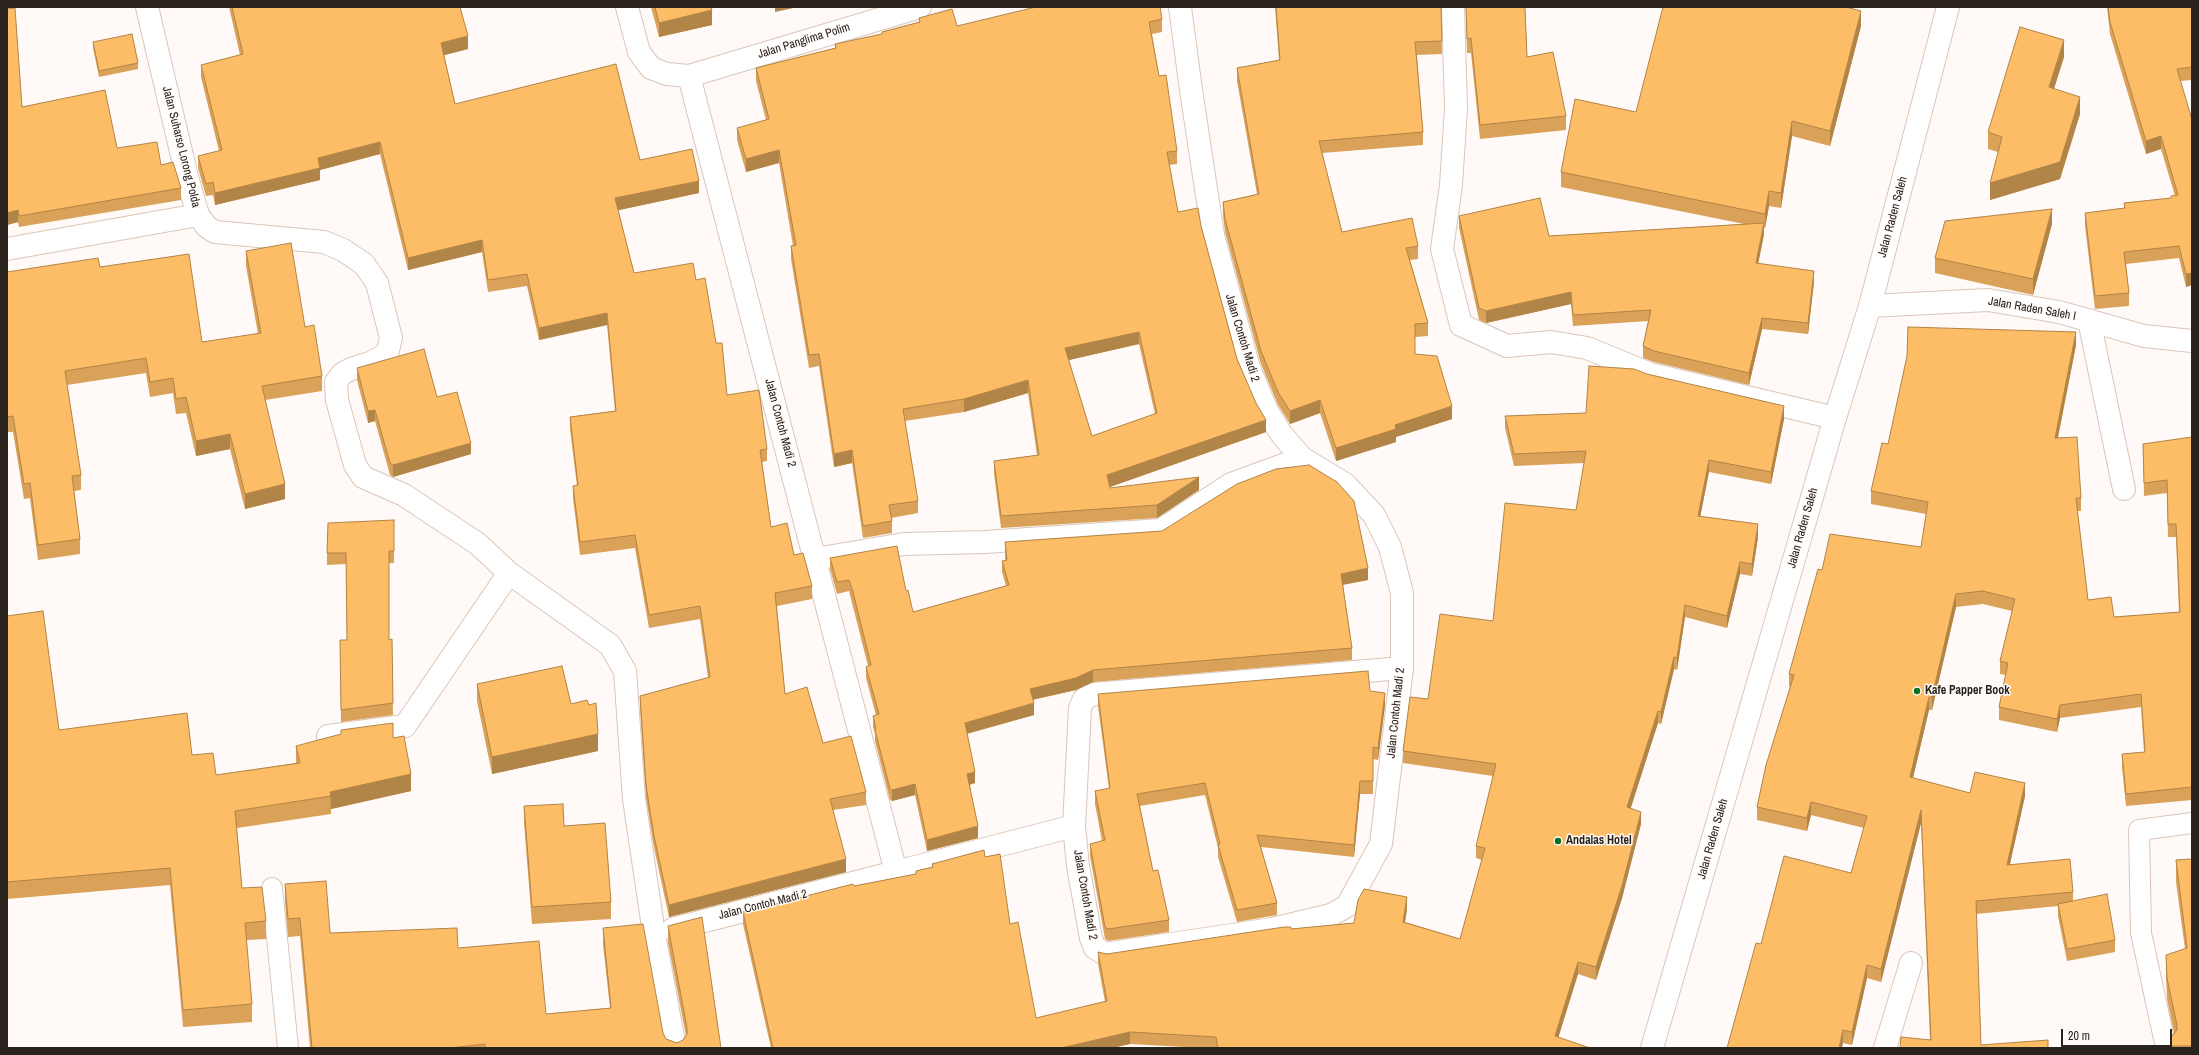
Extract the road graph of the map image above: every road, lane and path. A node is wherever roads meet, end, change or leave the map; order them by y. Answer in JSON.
{"nodes":[{"id":1,"x":147,"y":7,"type":"edge"},
{"id":2,"x":627,"y":7,"type":"edge"},
{"id":3,"x":920,"y":7,"type":"edge"},
{"id":4,"x":1180,"y":7,"type":"edge"},
{"id":5,"x":1453,"y":7,"type":"edge"},
{"id":6,"x":1943,"y":8,"type":"edge"},
{"id":7,"x":689,"y":76,"type":"junction"},
{"id":8,"x":198,"y":215,"type":"junction"},
{"id":9,"x":7,"y":249,"type":"edge"},
{"id":10,"x":1870,"y":306,"type":"junction"},
{"id":11,"x":2089,"y":320,"type":"junction"},
{"id":12,"x":2192,"y":341,"type":"edge"},
{"id":13,"x":1835,"y":418,"type":"junction"},
{"id":14,"x":1302,"y":458,"type":"junction"},
{"id":15,"x":2124,"y":489,"type":"dead end"},
{"id":16,"x":815,"y":559,"type":"junction"},
{"id":17,"x":509,"y":573,"type":"junction"},
{"id":18,"x":1402,"y":668,"type":"junction"},
{"id":19,"x":328,"y":736,"type":"edge"},
{"id":20,"x":2192,"y":823,"type":"edge"},
{"id":21,"x":1074,"y":826,"type":"junction"},
{"id":22,"x":896,"y":872,"type":"junction"},
{"id":23,"x":272,"y":888,"type":"dead end"},
{"id":24,"x":654,"y":934,"type":"junction"},
{"id":25,"x":1911,"y":963,"type":"dead end"},
{"id":26,"x":288,"y":1048,"type":"edge"},
{"id":27,"x":675,"y":1048,"type":"edge"},
{"id":28,"x":1652,"y":1048,"type":"edge"},
{"id":29,"x":1885,"y":1048,"type":"edge"},
{"id":30,"x":2166,"y":1048,"type":"edge"}],
"edges":[{"from":1,"to":8,"type":"street","name":"Jalan Suharso Lorong Polda"},
{"from":2,"to":7,"type":"street"},
{"from":3,"to":7,"type":"street","name":"Jalan Panglima Polim"},
{"from":4,"to":14,"type":"street","name":"Jalan Contoh Madi 2"},
{"from":5,"to":13,"type":"street"},
{"from":6,"to":10,"type":"street","name":"Jalan Raden Saleh"},
{"from":7,"to":16,"type":"street","name":"Jalan Contoh Madi 2"},
{"from":8,"to":9,"type":"street","name":"Jalan Suharso Lorong Polda"},
{"from":8,"to":17,"type":"street"},
{"from":10,"to":11,"type":"street","name":"Jalan Raden Saleh I"},
{"from":10,"to":13,"type":"street","name":"Jalan Raden Saleh"},
{"from":11,"to":12,"type":"street","name":"Jalan Raden Saleh I"},
{"from":11,"to":15,"type":"street"},
{"from":13,"to":28,"type":"street","name":"Jalan Raden Saleh"},
{"from":14,"to":16,"type":"street"},
{"from":14,"to":18,"type":"street","name":"Jalan Contoh Madi 2"},
{"from":16,"to":22,"type":"street","name":"Jalan Contoh Madi 2"},
{"from":17,"to":19,"type":"street"},
{"from":17,"to":24,"type":"street"},
{"from":18,"to":21,"type":"street"},
{"from":18,"to":21,"type":"street","name":"Jalan Contoh Madi 2"},
{"from":20,"to":30,"type":"lane"},
{"from":21,"to":22,"type":"street","name":"Jalan Contoh Madi 2"},
{"from":22,"to":24,"type":"street","name":"Jalan Contoh Madi 2"},
{"from":23,"to":26,"type":"lane"},
{"from":24,"to":27,"type":"street"},
{"from":25,"to":29,"type":"street"}]}
